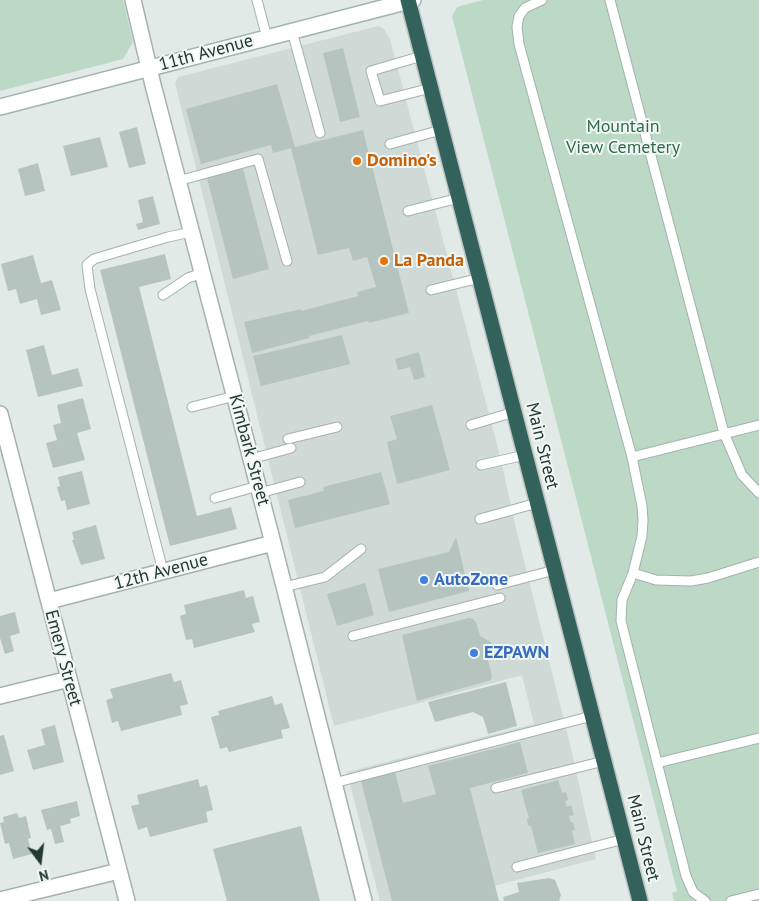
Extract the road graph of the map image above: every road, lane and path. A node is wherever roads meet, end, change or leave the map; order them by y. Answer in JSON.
{"nodes":[{"id":1,"x":134,"y":0,"type":"edge"},
{"id":2,"x":257,"y":0,"type":"edge"},
{"id":3,"x":410,"y":0,"type":"edge"},
{"id":4,"x":542,"y":0,"type":"edge"},
{"id":5,"x":610,"y":0,"type":"edge"},
{"id":6,"x":292,"y":31,"type":"junction"},
{"id":7,"x":267,"y":38,"type":"junction"},
{"id":8,"x":422,"y":56,"type":"junction"},
{"id":9,"x":149,"y":68,"type":"junction"},
{"id":10,"x":431,"y":88,"type":"junction"},
{"id":11,"x":0,"y":107,"type":"edge"},
{"id":12,"x":441,"y":130,"type":"junction"},
{"id":13,"x":320,"y":133,"type":"dead end"},
{"id":14,"x":390,"y":144,"type":"dead end"},
{"id":15,"x":178,"y":181,"type":"junction"},
{"id":16,"x":459,"y":198,"type":"junction"},
{"id":17,"x":408,"y":211,"type":"dead end"},
{"id":18,"x":191,"y":232,"type":"junction"},
{"id":19,"x":287,"y":261,"type":"dead end"},
{"id":20,"x":202,"y":273,"type":"junction"},
{"id":21,"x":480,"y":278,"type":"junction"},
{"id":22,"x":431,"y":290,"type":"dead end"},
{"id":23,"x":163,"y":295,"type":"dead end"},
{"id":24,"x":235,"y":396,"type":"junction"},
{"id":25,"x":192,"y":407,"type":"dead end"},
{"id":26,"x":514,"y":412,"type":"junction"},
{"id":27,"x":0,"y":414,"type":"edge"},
{"id":28,"x":759,"y":424,"type":"edge"},
{"id":29,"x":471,"y":425,"type":"dead end"},
{"id":30,"x":337,"y":427,"type":"dead end"},
{"id":31,"x":724,"y":433,"type":"junction"},
{"id":32,"x":525,"y":455,"type":"junction"},
{"id":33,"x":632,"y":457,"type":"junction"},
{"id":34,"x":251,"y":459,"type":"junction"},
{"id":35,"x":480,"y":465,"type":"dead end"},
{"id":36,"x":300,"y":482,"type":"dead end"},
{"id":37,"x":259,"y":489,"type":"junction"},
{"id":38,"x":759,"y":493,"type":"edge"},
{"id":39,"x":215,"y":498,"type":"dead end"},
{"id":40,"x":537,"y":503,"type":"junction"},
{"id":41,"x":480,"y":519,"type":"dead end"},
{"id":42,"x":273,"y":543,"type":"junction"},
{"id":43,"x":361,"y":549,"type":"dead end"},
{"id":44,"x":759,"y":562,"type":"edge"},
{"id":45,"x":555,"y":570,"type":"junction"},
{"id":46,"x":163,"y":571,"type":"junction"},
{"id":47,"x":633,"y":573,"type":"junction"},
{"id":48,"x":497,"y":585,"type":"dead end"},
{"id":49,"x":284,"y":587,"type":"junction"},
{"id":50,"x":500,"y":598,"type":"dead end"},
{"id":51,"x":48,"y":601,"type":"junction"},
{"id":52,"x":353,"y":636,"type":"dead end"},
{"id":53,"x":69,"y":679,"type":"junction"},
{"id":54,"x":0,"y":696,"type":"edge"},
{"id":55,"x":592,"y":716,"type":"junction"},
{"id":56,"x":759,"y":738,"type":"edge"},
{"id":57,"x":604,"y":761,"type":"junction"},
{"id":58,"x":657,"y":764,"type":"junction"},
{"id":59,"x":334,"y":782,"type":"junction"},
{"id":60,"x":496,"y":788,"type":"dead end"},
{"id":61,"x":624,"y":839,"type":"junction"},
{"id":62,"x":517,"y":867,"type":"dead end"},
{"id":63,"x":119,"y":871,"type":"junction"},
{"id":64,"x":759,"y":894,"type":"edge"},
{"id":65,"x":0,"y":900,"type":"edge"},
{"id":66,"x":126,"y":901,"type":"edge"},
{"id":67,"x":364,"y":901,"type":"edge"},
{"id":68,"x":640,"y":901,"type":"edge"},
{"id":69,"x":706,"y":901,"type":"edge"},
{"id":70,"x":731,"y":901,"type":"edge"}],
"edges":[{"from":1,"to":9,"type":"street","name":"Kimbark Street"},
{"from":2,"to":7,"type":"lane"},
{"from":3,"to":6,"type":"street","name":"11th Avenue"},
{"from":3,"to":8,"type":"highway","name":"Main Street"},
{"from":4,"to":33,"type":"lane"},
{"from":5,"to":31,"type":"lane"},
{"from":6,"to":7,"type":"street","name":"11th Avenue"},
{"from":6,"to":13,"type":"lane"},
{"from":7,"to":9,"type":"street","name":"11th Avenue"},
{"from":8,"to":10,"type":"highway","name":"Main Street"},
{"from":8,"to":10,"type":"lane"},
{"from":9,"to":11,"type":"street","name":"11th Avenue"},
{"from":9,"to":15,"type":"street","name":"Kimbark Street"},
{"from":10,"to":12,"type":"highway","name":"Main Street"},
{"from":12,"to":14,"type":"lane"},
{"from":12,"to":16,"type":"highway","name":"Main Street"},
{"from":15,"to":18,"type":"street","name":"Kimbark Street"},
{"from":15,"to":19,"type":"lane"},
{"from":16,"to":17,"type":"lane"},
{"from":16,"to":21,"type":"highway","name":"Main Street"},
{"from":18,"to":20,"type":"street","name":"Kimbark Street"},
{"from":18,"to":46,"type":"lane"},
{"from":20,"to":23,"type":"lane"},
{"from":20,"to":24,"type":"street","name":"Kimbark Street"},
{"from":21,"to":22,"type":"lane"},
{"from":21,"to":26,"type":"highway","name":"Main Street"},
{"from":24,"to":25,"type":"lane"},
{"from":24,"to":34,"type":"street","name":"Kimbark Street"},
{"from":26,"to":29,"type":"lane"},
{"from":26,"to":32,"type":"highway","name":"Main Street"},
{"from":27,"to":51,"type":"street","name":"Emery Street"},
{"from":28,"to":31,"type":"lane"},
{"from":30,"to":34,"type":"lane"},
{"from":31,"to":33,"type":"lane"},
{"from":31,"to":38,"type":"lane"},
{"from":32,"to":35,"type":"lane"},
{"from":32,"to":40,"type":"highway","name":"Main Street"},
{"from":33,"to":47,"type":"lane"},
{"from":34,"to":37,"type":"street","name":"Kimbark Street"},
{"from":36,"to":37,"type":"lane"},
{"from":37,"to":39,"type":"lane"},
{"from":37,"to":42,"type":"street","name":"Kimbark Street"},
{"from":40,"to":41,"type":"lane"},
{"from":40,"to":45,"type":"highway","name":"Main Street"},
{"from":42,"to":46,"type":"street","name":"12th Avenue"},
{"from":42,"to":49,"type":"street","name":"Kimbark Street"},
{"from":43,"to":49,"type":"lane"},
{"from":44,"to":47,"type":"lane"},
{"from":45,"to":48,"type":"lane"},
{"from":45,"to":55,"type":"highway","name":"Main Street"},
{"from":46,"to":51,"type":"street","name":"12th Avenue"},
{"from":47,"to":58,"type":"lane"},
{"from":49,"to":59,"type":"street","name":"Kimbark Street"},
{"from":50,"to":52,"type":"lane"},
{"from":51,"to":53,"type":"street","name":"Emery Street"},
{"from":53,"to":54,"type":"street"},
{"from":53,"to":63,"type":"street","name":"Emery Street"},
{"from":55,"to":57,"type":"highway","name":"Main Street"},
{"from":55,"to":59,"type":"lane"},
{"from":56,"to":58,"type":"lane"},
{"from":57,"to":60,"type":"lane"},
{"from":57,"to":61,"type":"highway","name":"Main Street"},
{"from":58,"to":69,"type":"lane"},
{"from":59,"to":67,"type":"street","name":"Kimbark Street"},
{"from":61,"to":62,"type":"lane"},
{"from":61,"to":68,"type":"highway","name":"Main Street"},
{"from":63,"to":65,"type":"street"},
{"from":63,"to":66,"type":"street","name":"Emery Street"},
{"from":64,"to":70,"type":"lane"}]}
